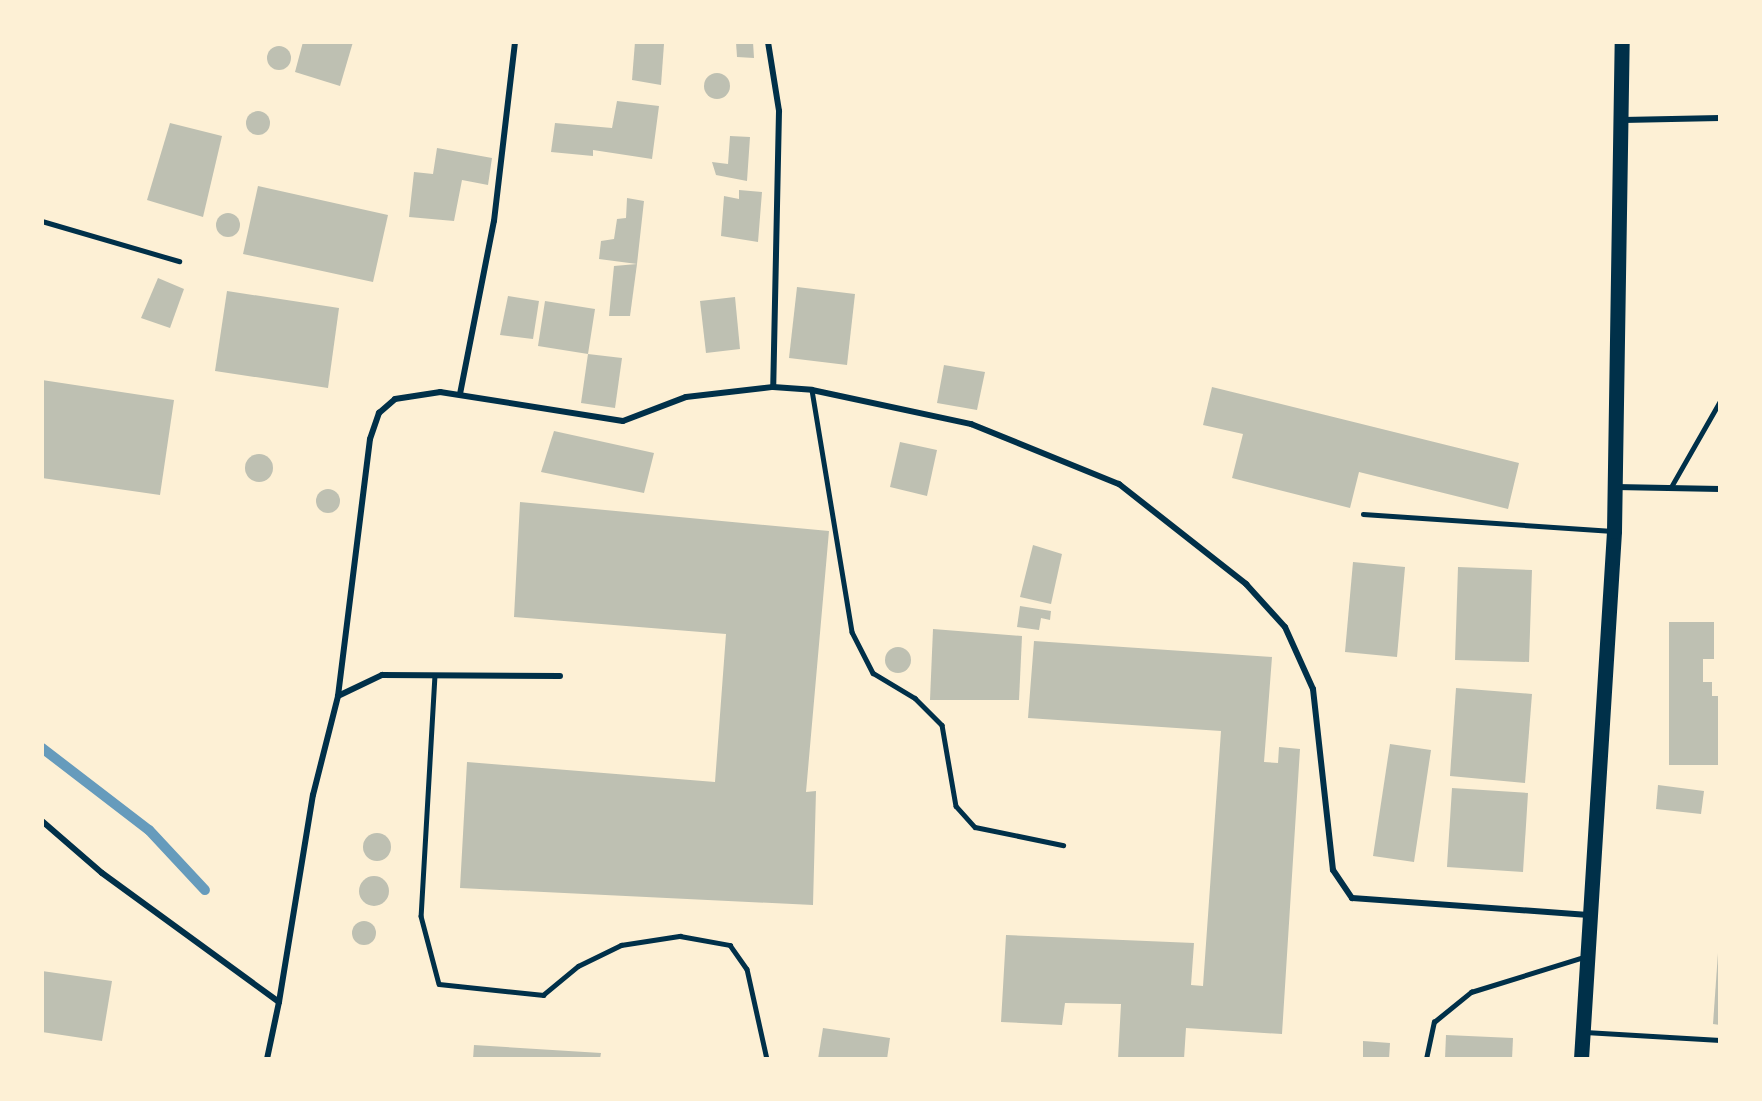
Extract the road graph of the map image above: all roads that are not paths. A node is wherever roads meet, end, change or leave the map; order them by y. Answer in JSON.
{"nodes":[{"id":1,"x":514,"y":42,"type":"edge"},
{"id":2,"x":768,"y":42,"type":"edge"},
{"id":3,"x":1622,"y":42,"type":"edge"},
{"id":4,"x":1720,"y":118,"type":"edge"},
{"id":5,"x":1623,"y":120,"type":"junction"},
{"id":6,"x":42,"y":221,"type":"edge"},
{"id":7,"x":179,"y":261,"type":"dead end"},
{"id":8,"x":773,"y":387,"type":"junction"},
{"id":9,"x":813,"y":390,"type":"junction"},
{"id":10,"x":460,"y":394,"type":"junction"},
{"id":11,"x":1720,"y":401,"type":"edge"},
{"id":12,"x":1616,"y":487,"type":"junction"},
{"id":13,"x":1671,"y":487,"type":"junction"},
{"id":14,"x":1720,"y":489,"type":"edge"},
{"id":15,"x":1363,"y":514,"type":"dead end"},
{"id":16,"x":1614,"y":531,"type":"junction"},
{"id":17,"x":435,"y":675,"type":"junction"},
{"id":18,"x":560,"y":676,"type":"dead end"},
{"id":19,"x":338,"y":696,"type":"junction"},
{"id":20,"x":42,"y":820,"type":"edge"},
{"id":21,"x":1064,"y":846,"type":"dead end"},
{"id":22,"x":1589,"y":915,"type":"junction"},
{"id":23,"x":1586,"y":956,"type":"junction"},
{"id":24,"x":279,"y":1002,"type":"junction"},
{"id":25,"x":1582,"y":1032,"type":"junction"},
{"id":26,"x":1720,"y":1040,"type":"edge"},
{"id":27,"x":267,"y":1059,"type":"edge"},
{"id":28,"x":767,"y":1059,"type":"edge"},
{"id":29,"x":1426,"y":1059,"type":"edge"},
{"id":30,"x":1581,"y":1059,"type":"edge"}],
"edges":[{"from":1,"to":10,"type":"street"},
{"from":2,"to":8,"type":"street"},
{"from":3,"to":5,"type":"main road"},
{"from":4,"to":5,"type":"street"},
{"from":5,"to":12,"type":"main road"},
{"from":6,"to":7,"type":"lane"},
{"from":8,"to":9,"type":"street"},
{"from":8,"to":10,"type":"street"},
{"from":9,"to":21,"type":"lane"},
{"from":9,"to":22,"type":"street"},
{"from":10,"to":19,"type":"street"},
{"from":11,"to":13,"type":"lane"},
{"from":12,"to":13,"type":"street"},
{"from":12,"to":16,"type":"main road"},
{"from":13,"to":14,"type":"street"},
{"from":15,"to":16,"type":"lane"},
{"from":16,"to":22,"type":"main road"},
{"from":17,"to":18,"type":"street"},
{"from":17,"to":19,"type":"street"},
{"from":17,"to":28,"type":"lane"},
{"from":19,"to":24,"type":"street"},
{"from":20,"to":24,"type":"street"},
{"from":22,"to":23,"type":"main road"},
{"from":23,"to":25,"type":"main road"},
{"from":23,"to":29,"type":"lane"},
{"from":24,"to":27,"type":"street"},
{"from":25,"to":26,"type":"lane"},
{"from":25,"to":30,"type":"main road"}]}
